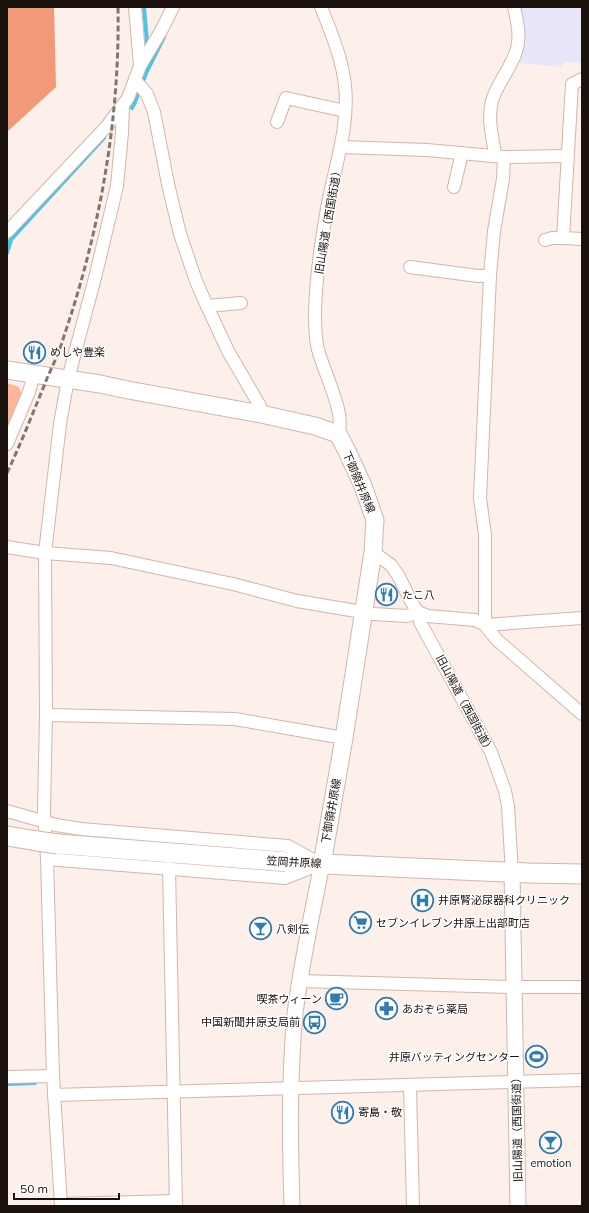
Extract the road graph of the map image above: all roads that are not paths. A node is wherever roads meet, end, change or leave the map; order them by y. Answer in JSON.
{"nodes":[{"id":1,"x":135,"y":7,"type":"edge"},
{"id":2,"x":173,"y":7,"type":"edge"},
{"id":3,"x":320,"y":7,"type":"edge"},
{"id":4,"x":514,"y":7,"type":"edge"},
{"id":5,"x":140,"y":66,"type":"junction"},
{"id":6,"x":582,"y":79,"type":"edge"},
{"id":7,"x":139,"y":85,"type":"junction"},
{"id":8,"x":123,"y":106,"type":"junction"},
{"id":9,"x":345,"y":111,"type":"junction"},
{"id":10,"x":277,"y":122,"type":"dead end"},
{"id":11,"x":341,"y":147,"type":"junction"},
{"id":12,"x":462,"y":153,"type":"junction"},
{"id":13,"x":499,"y":156,"type":"junction"},
{"id":14,"x":567,"y":156,"type":"junction"},
{"id":15,"x":454,"y":187,"type":"dead end"},
{"id":16,"x":7,"y":232,"type":"edge"},
{"id":17,"x":563,"y":238,"type":"junction"},
{"id":18,"x":582,"y":239,"type":"edge"},
{"id":19,"x":545,"y":240,"type":"dead end"},
{"id":20,"x":410,"y":267,"type":"dead end"},
{"id":21,"x":490,"y":276,"type":"junction"},
{"id":22,"x":241,"y":303,"type":"dead end"},
{"id":23,"x":207,"y":306,"type":"junction"},
{"id":24,"x":7,"y":370,"type":"edge"},
{"id":25,"x":34,"y":374,"type":"junction"},
{"id":26,"x":68,"y":379,"type":"junction"},
{"id":27,"x":261,"y":414,"type":"junction"},
{"id":28,"x":338,"y":434,"type":"junction"},
{"id":29,"x":7,"y":444,"type":"edge"},
{"id":30,"x":7,"y":547,"type":"edge"},
{"id":31,"x":373,"y":552,"type":"junction"},
{"id":32,"x":45,"y":553,"type":"junction"},
{"id":33,"x":364,"y":612,"type":"junction"},
{"id":34,"x":418,"y":612,"type":"junction"},
{"id":35,"x":582,"y":618,"type":"edge"},
{"id":36,"x":485,"y":625,"type":"junction"},
{"id":37,"x":582,"y":714,"type":"edge"},
{"id":38,"x":46,"y":715,"type":"junction"},
{"id":39,"x":344,"y":738,"type":"junction"},
{"id":40,"x":7,"y":811,"type":"edge"},
{"id":41,"x":45,"y":822,"type":"junction"},
{"id":42,"x":7,"y":836,"type":"edge"},
{"id":43,"x":47,"y":859,"type":"junction"},
{"id":44,"x":322,"y":864,"type":"junction"},
{"id":45,"x":169,"y":868,"type":"junction"},
{"id":46,"x":512,"y":873,"type":"junction"},
{"id":47,"x":582,"y":874,"type":"edge"},
{"id":48,"x":300,"y":981,"type":"junction"},
{"id":49,"x":513,"y":987,"type":"junction"},
{"id":50,"x":582,"y":987,"type":"edge"},
{"id":51,"x":53,"y":1076,"type":"junction"},
{"id":52,"x":7,"y":1077,"type":"edge"},
{"id":53,"x":582,"y":1080,"type":"edge"},
{"id":54,"x":516,"y":1082,"type":"junction"},
{"id":55,"x":410,"y":1086,"type":"junction"},
{"id":56,"x":290,"y":1089,"type":"junction"},
{"id":57,"x":174,"y":1092,"type":"junction"},
{"id":58,"x":54,"y":1095,"type":"junction"},
{"id":59,"x":175,"y":1204,"type":"edge"},
{"id":60,"x":61,"y":1205,"type":"edge"},
{"id":61,"x":292,"y":1206,"type":"edge"},
{"id":62,"x":413,"y":1206,"type":"edge"},
{"id":63,"x":518,"y":1206,"type":"edge"}],
"edges":[{"from":1,"to":5,"type":"street"},
{"from":2,"to":5,"type":"street"},
{"from":3,"to":9,"type":"street","name":"旧山陽道（西国街道）"},
{"from":4,"to":13,"type":"street"},
{"from":5,"to":7,"type":"street"},
{"from":6,"to":14,"type":"street"},
{"from":7,"to":8,"type":"street"},
{"from":7,"to":23,"type":"street"},
{"from":8,"to":16,"type":"street"},
{"from":8,"to":26,"type":"street"},
{"from":9,"to":10,"type":"street"},
{"from":9,"to":11,"type":"street","name":"旧山陽道（西国街道）"},
{"from":11,"to":12,"type":"street"},
{"from":11,"to":28,"type":"street","name":"旧山陽道（西国街道）"},
{"from":12,"to":13,"type":"street"},
{"from":12,"to":15,"type":"street"},
{"from":13,"to":14,"type":"street"},
{"from":13,"to":21,"type":"street"},
{"from":14,"to":17,"type":"street"},
{"from":17,"to":18,"type":"street"},
{"from":17,"to":19,"type":"street"},
{"from":20,"to":21,"type":"street"},
{"from":21,"to":36,"type":"street"},
{"from":22,"to":23,"type":"street"},
{"from":23,"to":27,"type":"street"},
{"from":24,"to":25,"type":"main road"},
{"from":25,"to":26,"type":"main road"},
{"from":25,"to":29,"type":"street"},
{"from":26,"to":27,"type":"main road"},
{"from":26,"to":32,"type":"street"},
{"from":27,"to":28,"type":"main road"},
{"from":28,"to":31,"type":"main road","name":"下御領井原線"},
{"from":30,"to":32,"type":"street"},
{"from":31,"to":33,"type":"main road","name":"下御領井原線"},
{"from":31,"to":34,"type":"street","name":"旧山陽道（西国街道）"},
{"from":32,"to":33,"type":"street"},
{"from":32,"to":38,"type":"street"},
{"from":33,"to":34,"type":"street"},
{"from":33,"to":39,"type":"main road","name":"下御領井原線"},
{"from":34,"to":36,"type":"street"},
{"from":34,"to":46,"type":"street","name":"旧山陽道（西国街道）"},
{"from":35,"to":36,"type":"street"},
{"from":36,"to":37,"type":"street"},
{"from":38,"to":39,"type":"street"},
{"from":38,"to":41,"type":"street"},
{"from":39,"to":44,"type":"main road","name":"下御領井原線"},
{"from":40,"to":41,"type":"street"},
{"from":41,"to":43,"type":"street"},
{"from":41,"to":44,"type":"street"},
{"from":42,"to":44,"type":"main road","name":"笠岡井原線","bridge":true},
{"from":43,"to":45,"type":"street"},
{"from":43,"to":51,"type":"street"},
{"from":44,"to":45,"type":"street"},
{"from":44,"to":46,"type":"main road","name":"笠岡井原線"},
{"from":44,"to":48,"type":"street"},
{"from":45,"to":57,"type":"street"},
{"from":46,"to":47,"type":"main road","name":"笠岡井原線"},
{"from":46,"to":49,"type":"street","name":"旧山陽道（西国街道）"},
{"from":48,"to":49,"type":"street"},
{"from":48,"to":56,"type":"street"},
{"from":49,"to":50,"type":"street"},
{"from":49,"to":54,"type":"street","name":"旧山陽道（西国街道）"},
{"from":51,"to":52,"type":"street"},
{"from":51,"to":58,"type":"street"},
{"from":53,"to":54,"type":"street"},
{"from":54,"to":55,"type":"street"},
{"from":54,"to":63,"type":"street","name":"旧山陽道（西国街道）"},
{"from":55,"to":56,"type":"street"},
{"from":55,"to":62,"type":"street"},
{"from":56,"to":57,"type":"street"},
{"from":56,"to":61,"type":"street"},
{"from":57,"to":58,"type":"street"},
{"from":57,"to":59,"type":"street"},
{"from":58,"to":60,"type":"street"},
{"from":59,"to":60,"type":"street"}]}
